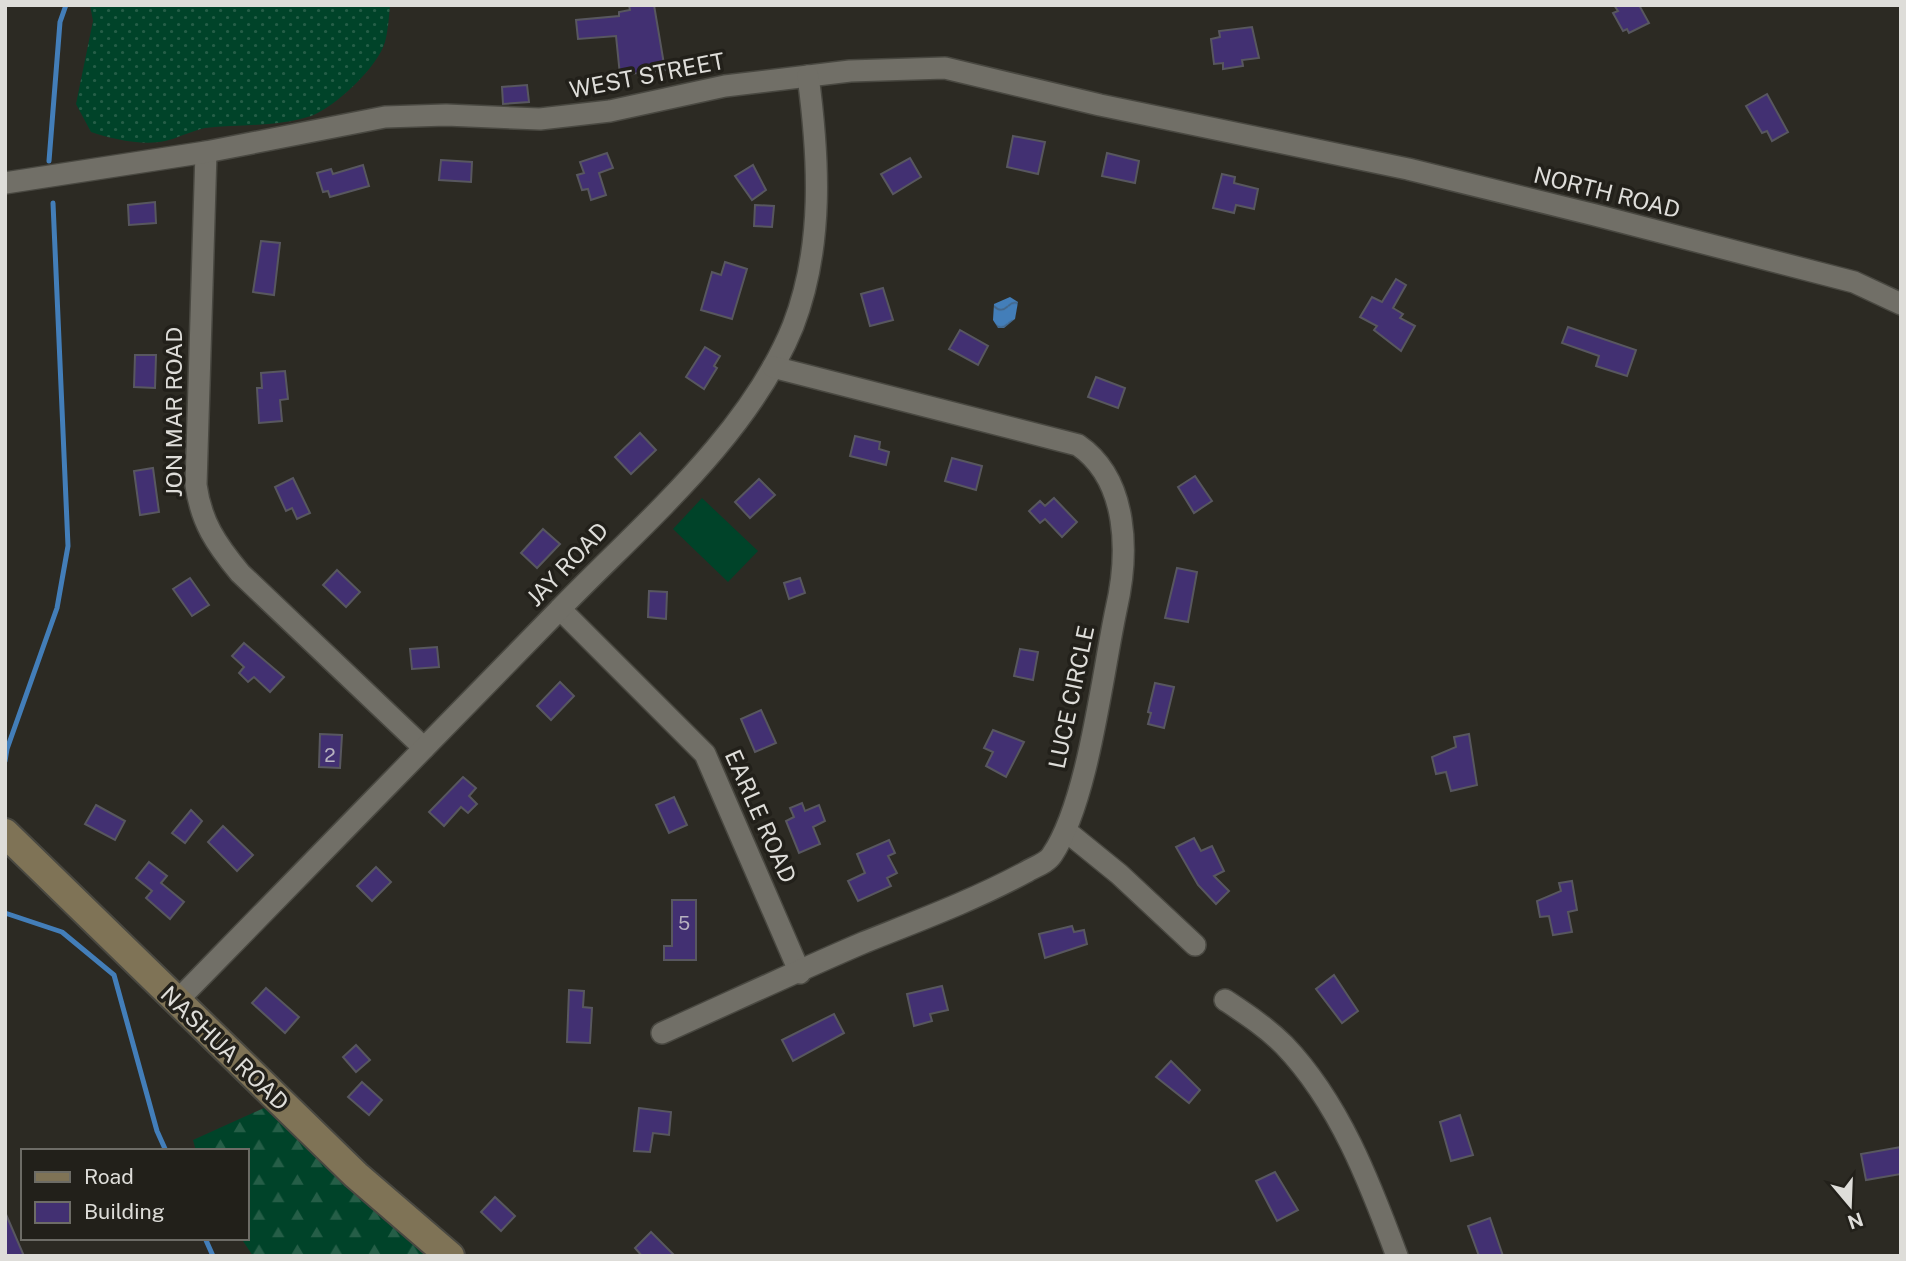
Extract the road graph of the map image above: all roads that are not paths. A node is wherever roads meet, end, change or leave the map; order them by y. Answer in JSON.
{"nodes":[{"id":1,"x":808,"y":76,"type":"junction"},
{"id":2,"x":1295,"y":145,"type":"joint"},
{"id":3,"x":206,"y":152,"type":"junction"},
{"id":4,"x":5,"y":183,"type":"edge"},
{"id":5,"x":1901,"y":304,"type":"edge"},
{"id":6,"x":773,"y":368,"type":"junction"},
{"id":7,"x":560,"y":609,"type":"junction"},
{"id":8,"x":424,"y":748,"type":"junction"},
{"id":9,"x":1066,"y":831,"type":"junction"},
{"id":10,"x":5,"y":833,"type":"edge"},
{"id":11,"x":1195,"y":944,"type":"dead end"},
{"id":12,"x":800,"y":973,"type":"junction"},
{"id":13,"x":1225,"y":1000,"type":"dead end"},
{"id":14,"x":177,"y":1001,"type":"junction"},
{"id":15,"x":662,"y":1033,"type":"dead end"},
{"id":16,"x":450,"y":1256,"type":"edge"},
{"id":17,"x":1397,"y":1256,"type":"edge"}],
"edges":[{"from":1,"to":2,"type":"street","name":"WEST STREET"},
{"from":1,"to":3,"type":"street","name":"WEST STREET"},
{"from":1,"to":6,"type":"street","name":"JAY ROAD"},
{"from":2,"to":5,"type":"street","name":"NORTH ROAD"},
{"from":3,"to":4,"type":"street","name":"WEST STREET"},
{"from":3,"to":8,"type":"street","name":"JON MAR ROAD"},
{"from":6,"to":7,"type":"street","name":"JAY ROAD"},
{"from":6,"to":9,"type":"street","name":"LUCE CIRCLE"},
{"from":7,"to":8,"type":"street","name":"JAY ROAD"},
{"from":7,"to":12,"type":"street","name":"EARLE ROAD"},
{"from":8,"to":14,"type":"street","name":"JAY ROAD"},
{"from":9,"to":11,"type":"street"},
{"from":9,"to":12,"type":"street","name":"LUCE CIRCLE"},
{"from":10,"to":14,"type":"main road","name":"NASHUA ROAD"},
{"from":12,"to":15,"type":"street","name":"LUCE CIRCLE"},
{"from":13,"to":17,"type":"street"},
{"from":14,"to":16,"type":"main road","name":"NASHUA ROAD"}]}
